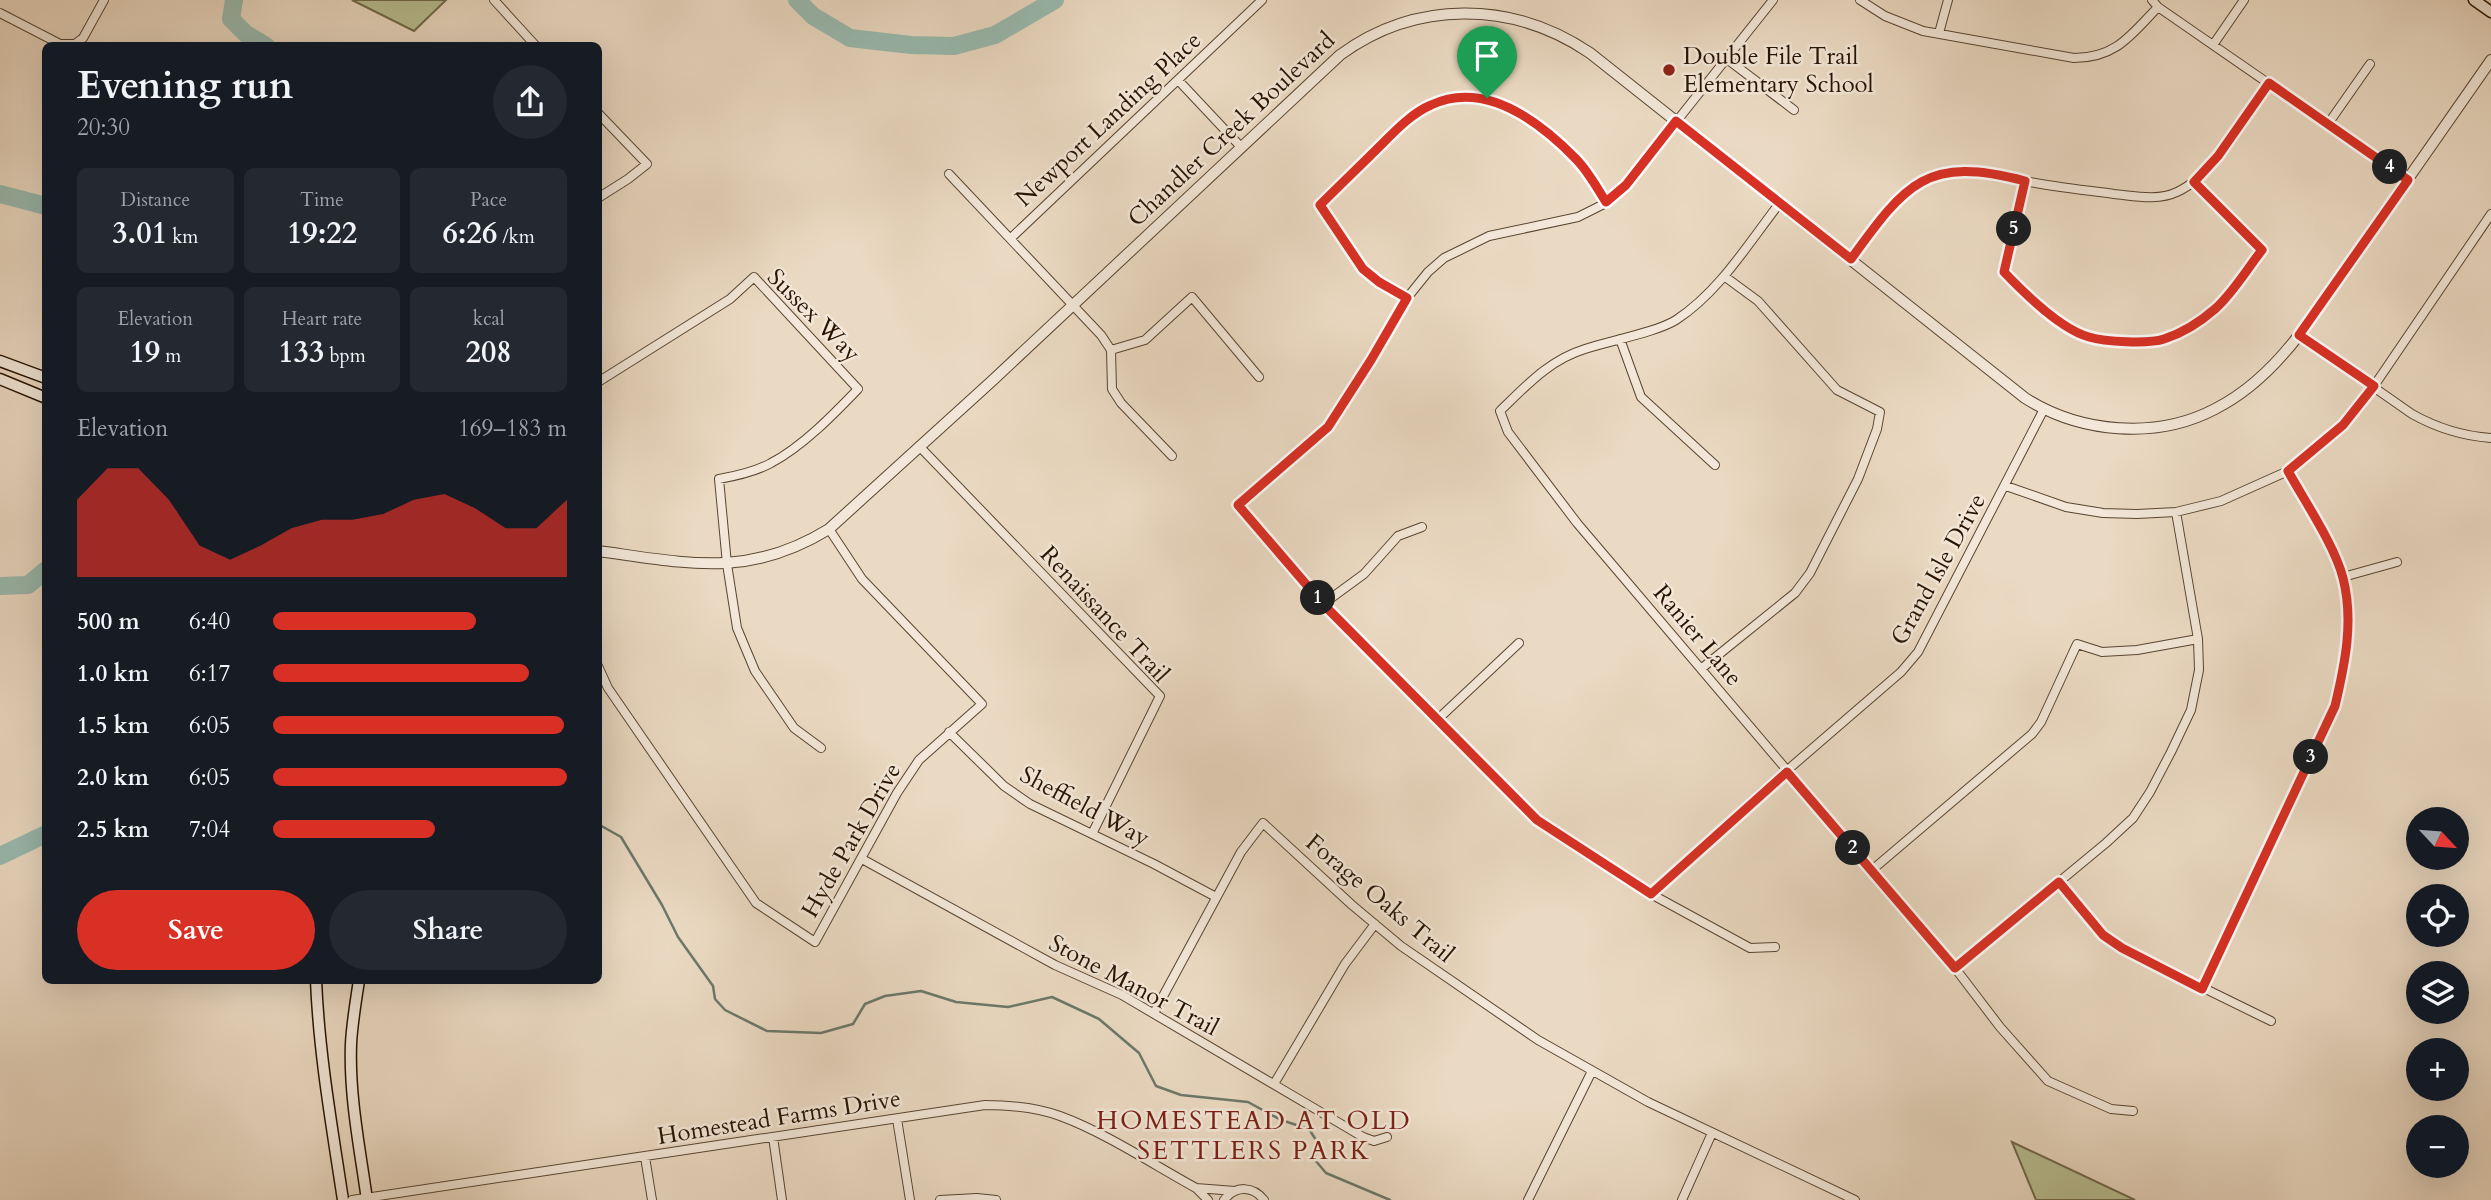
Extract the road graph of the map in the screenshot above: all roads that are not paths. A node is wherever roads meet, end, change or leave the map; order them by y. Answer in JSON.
{"nodes":[{"id":1,"x":104,"y":0,"type":"edge"},
{"id":2,"x":494,"y":0,"type":"edge"},
{"id":3,"x":1262,"y":0,"type":"edge"},
{"id":4,"x":1773,"y":0,"type":"edge"},
{"id":5,"x":1860,"y":0,"type":"edge"},
{"id":6,"x":1948,"y":0,"type":"edge"},
{"id":7,"x":2244,"y":0,"type":"edge"},
{"id":8,"x":2474,"y":0,"type":"edge"},
{"id":9,"x":2155,"y":4,"type":"edge"},
{"id":10,"x":2491,"y":12,"type":"edge"},
{"id":11,"x":0,"y":13,"type":"edge"},
{"id":12,"x":1939,"y":33,"type":"junction"},
{"id":13,"x":56,"y":42,"type":"edge"},
{"id":14,"x":78,"y":42,"type":"edge"},
{"id":15,"x":531,"y":42,"type":"edge"},
{"id":16,"x":2213,"y":45,"type":"junction"},
{"id":17,"x":1727,"y":59,"type":"junction"},
{"id":18,"x":2491,"y":60,"type":"edge"},
{"id":19,"x":2370,"y":64,"type":"dead end"},
{"id":20,"x":1178,"y":80,"type":"junction"},
{"id":21,"x":2269,"y":83,"type":"junction"},
{"id":22,"x":1794,"y":110,"type":"dead end"},
{"id":23,"x":602,"y":117,"type":"edge"},
{"id":24,"x":1676,"y":121,"type":"junction"},
{"id":25,"x":2328,"y":124,"type":"junction"},
{"id":26,"x":1241,"y":147,"type":"junction"},
{"id":27,"x":949,"y":174,"type":"dead end"},
{"id":28,"x":2408,"y":180,"type":"junction"},
{"id":29,"x":2025,"y":181,"type":"junction"},
{"id":30,"x":2194,"y":182,"type":"junction"},
{"id":31,"x":602,"y":196,"type":"edge"},
{"id":32,"x":1606,"y":202,"type":"junction"},
{"id":33,"x":1779,"y":204,"type":"junction"},
{"id":34,"x":2491,"y":214,"type":"edge"},
{"id":35,"x":1011,"y":238,"type":"junction"},
{"id":36,"x":1851,"y":259,"type":"junction"},
{"id":37,"x":1724,"y":276,"type":"junction"},
{"id":38,"x":1407,"y":298,"type":"junction"},
{"id":39,"x":1073,"y":304,"type":"junction"},
{"id":40,"x":2299,"y":335,"type":"junction"},
{"id":41,"x":1620,"y":339,"type":"junction"},
{"id":42,"x":1111,"y":350,"type":"junction"},
{"id":43,"x":0,"y":360,"type":"edge"},
{"id":44,"x":42,"y":377,"type":"edge"},
{"id":45,"x":1259,"y":377,"type":"dead end"},
{"id":46,"x":0,"y":379,"type":"edge"},
{"id":47,"x":602,"y":379,"type":"edge"},
{"id":48,"x":2374,"y":386,"type":"junction"},
{"id":49,"x":42,"y":396,"type":"edge"},
{"id":50,"x":2044,"y":409,"type":"junction"},
{"id":51,"x":2491,"y":438,"type":"edge"},
{"id":52,"x":919,"y":446,"type":"junction"},
{"id":53,"x":1172,"y":456,"type":"dead end"},
{"id":54,"x":1715,"y":465,"type":"dead end"},
{"id":55,"x":2288,"y":471,"type":"junction"},
{"id":56,"x":2006,"y":486,"type":"junction"},
{"id":57,"x":2176,"y":512,"type":"junction"},
{"id":58,"x":1422,"y":527,"type":"dead end"},
{"id":59,"x":829,"y":529,"type":"junction"},
{"id":60,"x":602,"y":552,"type":"edge"},
{"id":61,"x":2397,"y":562,"type":"dead end"},
{"id":62,"x":727,"y":565,"type":"junction"},
{"id":63,"x":2343,"y":577,"type":"junction"},
{"id":64,"x":1323,"y":604,"type":"junction"},
{"id":65,"x":2198,"y":639,"type":"junction"},
{"id":66,"x":1519,"y":643,"type":"dead end"},
{"id":67,"x":1702,"y":668,"type":"junction"},
{"id":68,"x":602,"y":675,"type":"edge"},
{"id":69,"x":1437,"y":720,"type":"junction"},
{"id":70,"x":949,"y":732,"type":"junction"},
{"id":71,"x":821,"y":747,"type":"dead end"},
{"id":72,"x":1787,"y":772,"type":"junction"},
{"id":73,"x":1092,"y":834,"type":"junction"},
{"id":74,"x":862,"y":859,"type":"junction"},
{"id":75,"x":1872,"y":870,"type":"junction"},
{"id":76,"x":2059,"y":882,"type":"junction"},
{"id":77,"x":1651,"y":894,"type":"junction"},
{"id":78,"x":1216,"y":897,"type":"junction"},
{"id":79,"x":1375,"y":924,"type":"junction"},
{"id":80,"x":1775,"y":947,"type":"dead end"},
{"id":81,"x":1955,"y":968,"type":"junction"},
{"id":82,"x":316,"y":984,"type":"edge"},
{"id":83,"x":358,"y":984,"type":"edge"},
{"id":84,"x":2202,"y":989,"type":"junction"},
{"id":85,"x":1154,"y":1013,"type":"junction"},
{"id":86,"x":2271,"y":1021,"type":"dead end"},
{"id":87,"x":1592,"y":1071,"type":"junction"},
{"id":88,"x":1274,"y":1084,"type":"junction"},
{"id":89,"x":2133,"y":1111,"type":"dead end"},
{"id":90,"x":897,"y":1119,"type":"junction"},
{"id":91,"x":1713,"y":1132,"type":"junction"},
{"id":92,"x":773,"y":1137,"type":"junction"},
{"id":93,"x":1387,"y":1137,"type":"dead end"},
{"id":94,"x":645,"y":1157,"type":"junction"},
{"id":95,"x":1196,"y":1188,"type":"junction"},
{"id":96,"x":1235,"y":1191,"type":"junction"},
{"id":97,"x":367,"y":1199,"type":"edge"},
{"id":98,"x":343,"y":1200,"type":"edge"},
{"id":99,"x":352,"y":1200,"type":"edge"},
{"id":100,"x":652,"y":1200,"type":"edge"},
{"id":101,"x":782,"y":1200,"type":"edge"},
{"id":102,"x":910,"y":1200,"type":"edge"},
{"id":103,"x":940,"y":1200,"type":"edge"},
{"id":104,"x":996,"y":1200,"type":"edge"},
{"id":105,"x":1208,"y":1200,"type":"edge"},
{"id":106,"x":1224,"y":1200,"type":"edge"},
{"id":107,"x":1264,"y":1200,"type":"edge"},
{"id":108,"x":1528,"y":1200,"type":"edge"},
{"id":109,"x":1682,"y":1200,"type":"edge"},
{"id":110,"x":1855,"y":1200,"type":"edge"}],
"edges":[{"from":1,"to":14,"type":"street"},
{"from":2,"to":15,"type":"street"},
{"from":3,"to":20,"type":"street","name":"Newport Landing Place"},
{"from":4,"to":17,"type":"street"},
{"from":5,"to":12,"type":"street"},
{"from":6,"to":12,"type":"street"},
{"from":7,"to":16,"type":"street"},
{"from":8,"to":10,"type":"main road"},
{"from":9,"to":12,"type":"street"},
{"from":9,"to":16,"type":"street"},
{"from":11,"to":13,"type":"street"},
{"from":16,"to":21,"type":"street"},
{"from":17,"to":22,"type":"street"},
{"from":17,"to":24,"type":"street"},
{"from":18,"to":28,"type":"street","name":"Chandler Creek Boulevard"},
{"from":19,"to":25,"type":"street"},
{"from":20,"to":26,"type":"street"},
{"from":20,"to":35,"type":"street","name":"Newport Landing Place"},
{"from":21,"to":25,"type":"street"},
{"from":21,"to":30,"type":"street"},
{"from":23,"to":31,"type":"street"},
{"from":24,"to":26,"type":"street","name":"Chandler Creek Boulevard"},
{"from":24,"to":32,"type":"street"},
{"from":24,"to":33,"type":"street","name":"Chandler Creek Boulevard"},
{"from":25,"to":28,"type":"street"},
{"from":26,"to":39,"type":"street","name":"Chandler Creek Boulevard"},
{"from":27,"to":35,"type":"street"},
{"from":28,"to":40,"type":"street","name":"Chandler Creek Boulevard"},
{"from":29,"to":30,"type":"street"},
{"from":29,"to":30,"type":"street"},
{"from":29,"to":36,"type":"street"},
{"from":32,"to":38,"type":"street"},
{"from":32,"to":38,"type":"street"},
{"from":33,"to":36,"type":"street","name":"Chandler Creek Boulevard"},
{"from":33,"to":37,"type":"street","name":"Ranier Lane"},
{"from":34,"to":48,"type":"street"},
{"from":35,"to":39,"type":"street"},
{"from":36,"to":50,"type":"street","name":"Chandler Creek Boulevard"},
{"from":37,"to":41,"type":"street","name":"Ranier Lane"},
{"from":37,"to":67,"type":"street"},
{"from":38,"to":64,"type":"street"},
{"from":39,"to":42,"type":"street"},
{"from":39,"to":52,"type":"street","name":"Chandler Creek Boulevard"},
{"from":40,"to":48,"type":"street"},
{"from":40,"to":50,"type":"street","name":"Chandler Creek Boulevard"},
{"from":41,"to":54,"type":"street"},
{"from":41,"to":67,"type":"street","name":"Ranier Lane"},
{"from":42,"to":45,"type":"street"},
{"from":42,"to":53,"type":"street"},
{"from":43,"to":44,"type":"main road"},
{"from":46,"to":49,"type":"main road"},
{"from":47,"to":62,"type":"street","name":"Sussex Way"},
{"from":48,"to":51,"type":"street"},
{"from":48,"to":55,"type":"street"},
{"from":50,"to":56,"type":"street","name":"Grand Isle Drive"},
{"from":52,"to":59,"type":"street","name":"Chandler Creek Boulevard"},
{"from":52,"to":73,"type":"street","name":"Renaissance Trail"},
{"from":55,"to":57,"type":"street"},
{"from":55,"to":63,"type":"street"},
{"from":56,"to":57,"type":"street"},
{"from":56,"to":72,"type":"street","name":"Grand Isle Drive"},
{"from":57,"to":65,"type":"street"},
{"from":58,"to":64,"type":"street"},
{"from":59,"to":62,"type":"street","name":"Chandler Creek Boulevard"},
{"from":59,"to":70,"type":"street","name":"Hyde Park Drive"},
{"from":60,"to":62,"type":"street","name":"Chandler Creek Boulevard"},
{"from":61,"to":63,"type":"street"},
{"from":62,"to":71,"type":"street"},
{"from":63,"to":84,"type":"street"},
{"from":64,"to":69,"type":"street"},
{"from":65,"to":75,"type":"street"},
{"from":65,"to":76,"type":"street"},
{"from":66,"to":69,"type":"street"},
{"from":67,"to":72,"type":"street","name":"Ranier Lane"},
{"from":68,"to":74,"type":"street","name":"Hyde Park Drive"},
{"from":69,"to":77,"type":"street"},
{"from":70,"to":73,"type":"street","name":"Sheffield Way"},
{"from":70,"to":74,"type":"street","name":"Hyde Park Drive"},
{"from":72,"to":75,"type":"street","name":"Ranier Lane"},
{"from":72,"to":77,"type":"street","name":"Grand Isle Drive"},
{"from":73,"to":78,"type":"street","name":"Sheffield Way"},
{"from":74,"to":85,"type":"street","name":"Stone Manor Trail"},
{"from":75,"to":81,"type":"street","name":"Ranier Lane"},
{"from":76,"to":81,"type":"street"},
{"from":76,"to":84,"type":"street"},
{"from":77,"to":80,"type":"street"},
{"from":78,"to":79,"type":"street","name":"Forage Oaks Trail"},
{"from":78,"to":85,"type":"street","name":"Forage Oaks Trail"},
{"from":79,"to":87,"type":"street","name":"Forage Oaks Trail"},
{"from":79,"to":88,"type":"street"},
{"from":81,"to":89,"type":"street","name":"Ranier Lane"},
{"from":82,"to":98,"type":"main road"},
{"from":83,"to":97,"type":"main road"},
{"from":84,"to":86,"type":"street"},
{"from":85,"to":88,"type":"street","name":"Stone Manor Trail"},
{"from":87,"to":91,"type":"street","name":"Forage Oaks Trail"},
{"from":87,"to":108,"type":"street"},
{"from":88,"to":93,"type":"street","name":"Stone Manor Trail"},
{"from":90,"to":92,"type":"street","name":"Homestead Farms Drive"},
{"from":90,"to":95,"type":"street","name":"Homestead Farms Drive"},
{"from":90,"to":102,"type":"street"},
{"from":91,"to":109,"type":"street"},
{"from":91,"to":110,"type":"street","name":"Forage Oaks Trail"},
{"from":92,"to":94,"type":"street","name":"Homestead Farms Drive"},
{"from":92,"to":101,"type":"street"},
{"from":94,"to":97,"type":"street","name":"Homestead Farms Drive"},
{"from":94,"to":100,"type":"street"},
{"from":95,"to":96,"type":"street","name":"Homestead Farms Drive"},
{"from":95,"to":105,"type":"street","name":"Homestead Farms Drive"},
{"from":96,"to":106,"type":"street"},
{"from":96,"to":107,"type":"street","name":"Homestead Farms Drive"},
{"from":97,"to":99,"type":"street","name":"Homestead Farms Drive"},
{"from":103,"to":104,"type":"street"}]}
